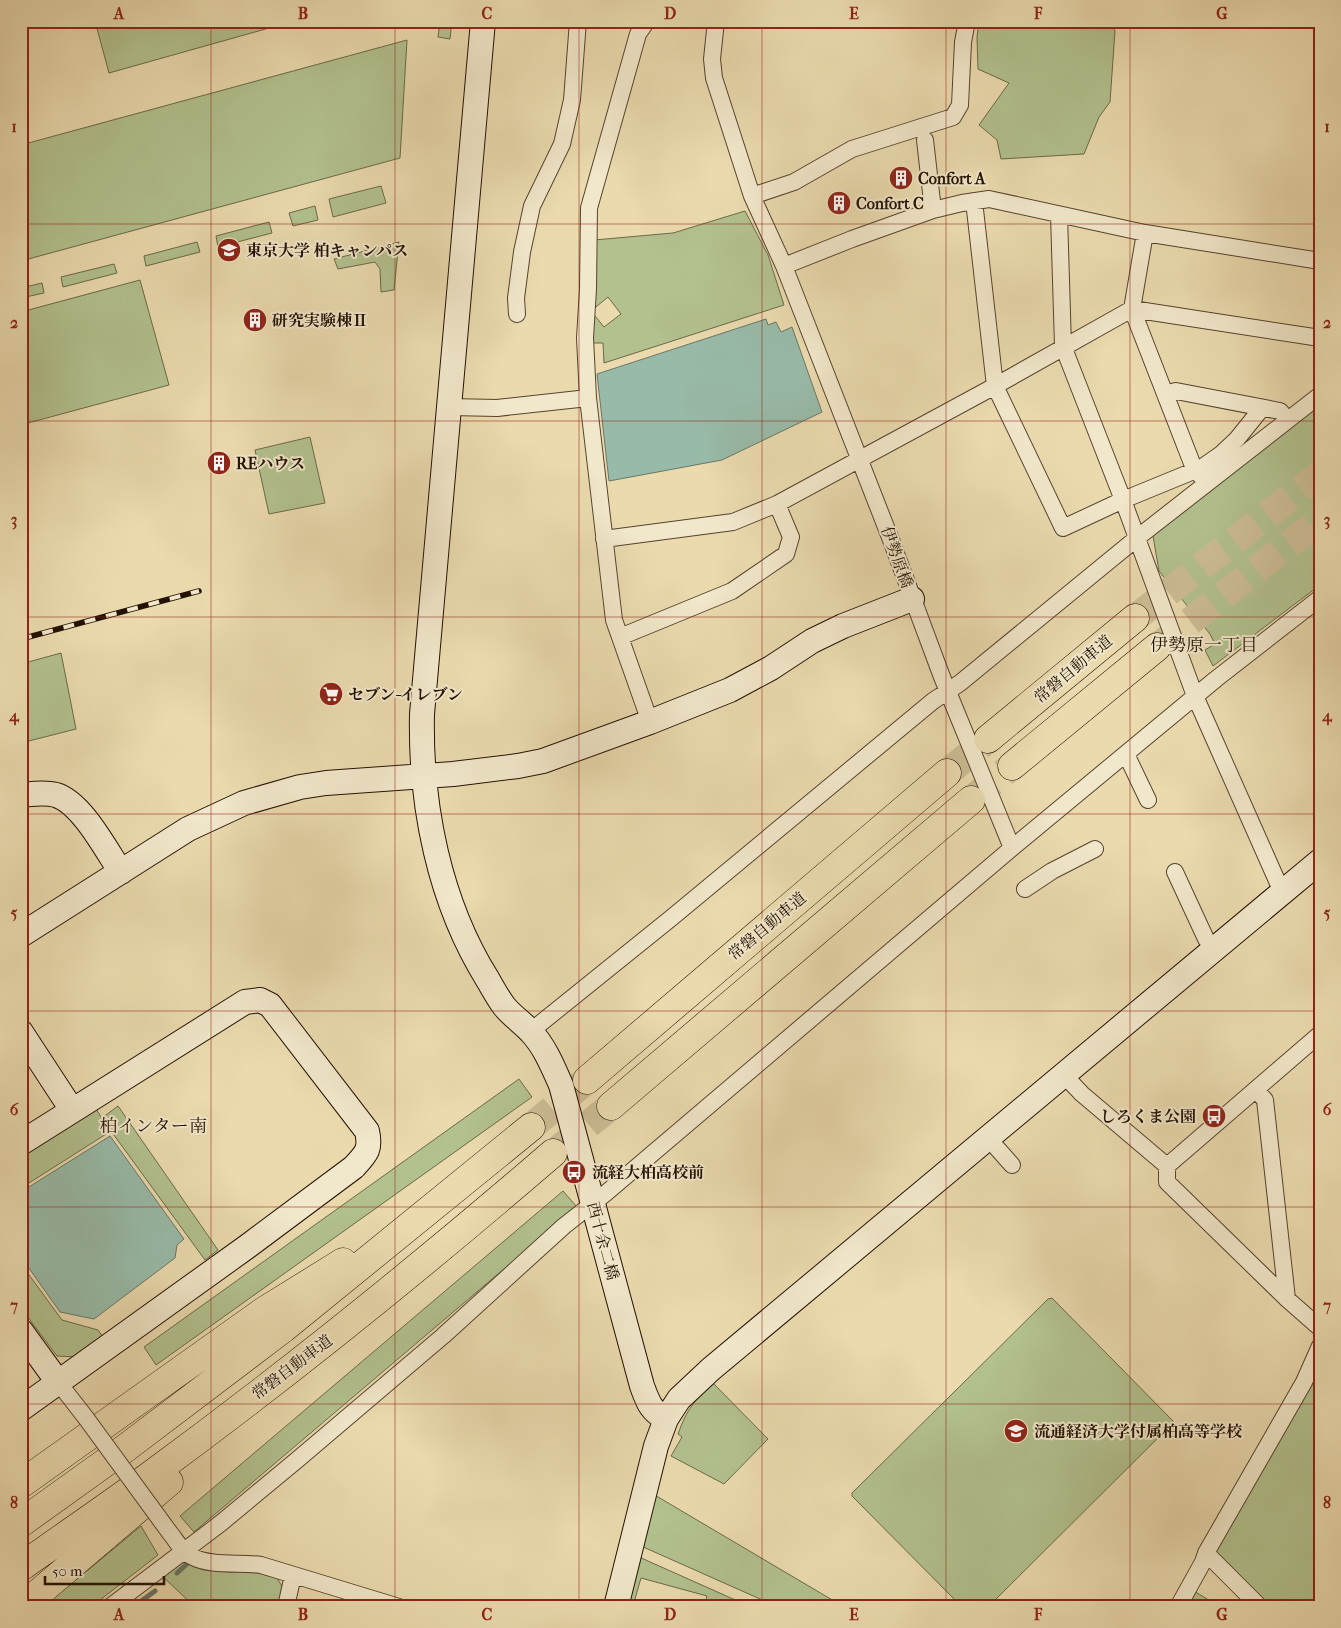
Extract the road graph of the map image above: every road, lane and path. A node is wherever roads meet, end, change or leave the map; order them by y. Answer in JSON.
{"nodes":[{"id":1,"x":483,"y":21,"type":"edge"},
{"id":2,"x":578,"y":21,"type":"edge"},
{"id":3,"x":647,"y":21,"type":"edge"},
{"id":4,"x":967,"y":21,"type":"edge"},
{"id":5,"x":712,"y":22,"type":"edge"},
{"id":6,"x":925,"y":140,"type":"dead end"},
{"id":7,"x":752,"y":196,"type":"junction"},
{"id":8,"x":974,"y":201,"type":"junction"},
{"id":9,"x":933,"y":210,"type":"junction"},
{"id":10,"x":1059,"y":215,"type":"junction"},
{"id":11,"x":1145,"y":233,"type":"junction"},
{"id":12,"x":1320,"y":261,"type":"edge"},
{"id":13,"x":784,"y":266,"type":"junction"},
{"id":14,"x":1132,"y":308,"type":"junction"},
{"id":15,"x":517,"y":314,"type":"dead end"},
{"id":16,"x":1320,"y":338,"type":"edge"},
{"id":17,"x":1063,"y":346,"type":"junction"},
{"id":18,"x":995,"y":386,"type":"junction"},
{"id":19,"x":1165,"y":394,"type":"junction"},
{"id":20,"x":1320,"y":395,"type":"edge"},
{"id":21,"x":588,"y":398,"type":"junction"},
{"id":22,"x":450,"y":407,"type":"junction"},
{"id":23,"x":1262,"y":408,"type":"junction"},
{"id":24,"x":1287,"y":419,"type":"junction"},
{"id":25,"x":859,"y":459,"type":"junction"},
{"id":26,"x":1201,"y":476,"type":"junction"},
{"id":27,"x":1123,"y":500,"type":"junction"},
{"id":28,"x":777,"y":504,"type":"junction"},
{"id":29,"x":1136,"y":538,"type":"junction"},
{"id":30,"x":604,"y":539,"type":"junction"},
{"id":31,"x":1320,"y":598,"type":"edge"},
{"id":32,"x":912,"y":599,"type":"junction"},
{"id":33,"x":1135,"y":618,"type":"tunnel mouth"},
{"id":34,"x":620,"y":637,"type":"junction"},
{"id":35,"x":1157,"y":647,"type":"tunnel mouth"},
{"id":36,"x":948,"y":692,"type":"junction"},
{"id":37,"x":1196,"y":696,"type":"junction"},
{"id":38,"x":650,"y":722,"type":"junction"},
{"id":39,"x":988,"y":739,"type":"tunnel mouth"},
{"id":40,"x":1126,"y":754,"type":"junction"},
{"id":41,"x":1012,"y":766,"type":"tunnel mouth"},
{"id":42,"x":947,"y":773,"type":"tunnel mouth"},
{"id":43,"x":424,"y":776,"type":"junction"},
{"id":44,"x":21,"y":795,"type":"edge"},
{"id":45,"x":971,"y":800,"type":"tunnel mouth"},
{"id":46,"x":1148,"y":800,"type":"dead end"},
{"id":47,"x":1012,"y":848,"type":"junction"},
{"id":48,"x":1095,"y":849,"type":"dead end"},
{"id":49,"x":1320,"y":861,"type":"edge"},
{"id":50,"x":120,"y":872,"type":"junction"},
{"id":51,"x":1175,"y":872,"type":"dead end"},
{"id":52,"x":1026,"y":889,"type":"dead end"},
{"id":53,"x":1284,"y":890,"type":"junction"},
{"id":54,"x":21,"y":935,"type":"edge"},
{"id":55,"x":1214,"y":948,"type":"junction"},
{"id":56,"x":531,"y":1031,"type":"junction"},
{"id":57,"x":21,"y":1032,"type":"edge"},
{"id":58,"x":1320,"y":1034,"type":"edge"},
{"id":59,"x":1064,"y":1074,"type":"junction"},
{"id":60,"x":587,"y":1080,"type":"tunnel mouth"},
{"id":61,"x":1256,"y":1090,"type":"junction"},
{"id":62,"x":611,"y":1106,"type":"tunnel mouth"},
{"id":63,"x":72,"y":1110,"type":"junction"},
{"id":64,"x":531,"y":1127,"type":"tunnel mouth"},
{"id":65,"x":988,"y":1138,"type":"junction"},
{"id":66,"x":21,"y":1143,"type":"edge"},
{"id":67,"x":553,"y":1153,"type":"tunnel mouth"},
{"id":68,"x":1012,"y":1165,"type":"dead end"},
{"id":69,"x":1167,"y":1166,"type":"junction"},
{"id":70,"x":444,"y":1199,"type":"junction"},
{"id":71,"x":593,"y":1204,"type":"junction"},
{"id":72,"x":1287,"y":1298,"type":"junction"},
{"id":73,"x":350,"y":1323,"type":"junction"},
{"id":74,"x":1320,"y":1328,"type":"edge"},
{"id":75,"x":21,"y":1332,"type":"edge"},
{"id":76,"x":1320,"y":1346,"type":"edge"},
{"id":77,"x":58,"y":1382,"type":"junction"},
{"id":78,"x":21,"y":1409,"type":"edge"},
{"id":79,"x":666,"y":1419,"type":"junction"},
{"id":80,"x":21,"y":1484,"type":"edge"},
{"id":81,"x":21,"y":1523,"type":"edge"},
{"id":82,"x":184,"y":1551,"type":"junction"},
{"id":83,"x":1206,"y":1553,"type":"junction"},
{"id":84,"x":21,"y":1567,"type":"edge"},
{"id":85,"x":293,"y":1575,"type":"junction"},
{"id":86,"x":22,"y":1607,"type":"edge"},
{"id":87,"x":110,"y":1607,"type":"edge"},
{"id":88,"x":286,"y":1607,"type":"edge"},
{"id":89,"x":399,"y":1607,"type":"edge"},
{"id":90,"x":616,"y":1607,"type":"edge"},
{"id":91,"x":1178,"y":1607,"type":"edge"},
{"id":92,"x":1260,"y":1607,"type":"edge"}],
"edges":[{"from":1,"to":22,"type":"street","name":"西十余二橋"},
{"from":2,"to":15,"type":"street"},
{"from":3,"to":21,"type":"street"},
{"from":4,"to":7,"type":"street"},
{"from":5,"to":7,"type":"street","name":"伊勢原橋"},
{"from":6,"to":9,"type":"street"},
{"from":7,"to":13,"type":"street","name":"伊勢原橋"},
{"from":8,"to":9,"type":"street"},
{"from":8,"to":10,"type":"street"},
{"from":8,"to":18,"type":"street"},
{"from":9,"to":13,"type":"street"},
{"from":10,"to":11,"type":"street"},
{"from":10,"to":17,"type":"street"},
{"from":11,"to":12,"type":"street"},
{"from":11,"to":14,"type":"street"},
{"from":13,"to":25,"type":"street","name":"伊勢原橋"},
{"from":14,"to":16,"type":"street"},
{"from":14,"to":17,"type":"street"},
{"from":14,"to":19,"type":"street"},
{"from":17,"to":18,"type":"street"},
{"from":17,"to":27,"type":"street"},
{"from":18,"to":25,"type":"street"},
{"from":18,"to":27,"type":"street"},
{"from":19,"to":23,"type":"street"},
{"from":19,"to":26,"type":"street"},
{"from":20,"to":24,"type":"street"},
{"from":21,"to":22,"type":"street"},
{"from":21,"to":30,"type":"street"},
{"from":22,"to":43,"type":"street","name":"西十余二橋"},
{"from":23,"to":24,"type":"street"},
{"from":23,"to":26,"type":"street"},
{"from":24,"to":26,"type":"street"},
{"from":25,"to":28,"type":"street"},
{"from":25,"to":32,"type":"street","name":"伊勢原橋"},
{"from":26,"to":27,"type":"street"},
{"from":26,"to":29,"type":"street"},
{"from":27,"to":29,"type":"street"},
{"from":28,"to":30,"type":"street"},
{"from":28,"to":34,"type":"street"},
{"from":29,"to":36,"type":"street"},
{"from":29,"to":37,"type":"street"},
{"from":30,"to":34,"type":"street"},
{"from":31,"to":37,"type":"street"},
{"from":32,"to":36,"type":"street","name":"伊勢原橋"},
{"from":32,"to":38,"type":"street"},
{"from":33,"to":39,"type":"highway","name":"常磐自動車道"},
{"from":34,"to":38,"type":"street"},
{"from":35,"to":41,"type":"highway"},
{"from":36,"to":47,"type":"street","name":"伊勢原橋"},
{"from":36,"to":56,"type":"street"},
{"from":37,"to":40,"type":"street"},
{"from":37,"to":53,"type":"street"},
{"from":38,"to":43,"type":"street"},
{"from":40,"to":46,"type":"street"},
{"from":40,"to":47,"type":"street"},
{"from":42,"to":60,"type":"highway","name":"常磐自動車道"},
{"from":43,"to":50,"type":"street"},
{"from":43,"to":56,"type":"street","name":"西十余二橋"},
{"from":44,"to":50,"type":"street"},
{"from":45,"to":62,"type":"highway"},
{"from":47,"to":71,"type":"street"},
{"from":48,"to":52,"type":"street"},
{"from":49,"to":53,"type":"street"},
{"from":50,"to":54,"type":"street"},
{"from":51,"to":55,"type":"street"},
{"from":53,"to":55,"type":"street"},
{"from":55,"to":59,"type":"street"},
{"from":56,"to":71,"type":"street","name":"西十余二橋"},
{"from":57,"to":63,"type":"street"},
{"from":58,"to":61,"type":"street"},
{"from":59,"to":65,"type":"street"},
{"from":59,"to":69,"type":"street"},
{"from":61,"to":69,"type":"street"},
{"from":61,"to":72,"type":"street"},
{"from":63,"to":66,"type":"street"},
{"from":63,"to":77,"type":"street"},
{"from":64,"to":70,"type":"highway"},
{"from":65,"to":68,"type":"street"},
{"from":65,"to":79,"type":"street"},
{"from":67,"to":73,"type":"highway","name":"常磐自動車道"},
{"from":69,"to":72,"type":"street"},
{"from":70,"to":80,"type":"highway"},
{"from":70,"to":81,"type":"highway"},
{"from":71,"to":79,"type":"street","name":"西十余二橋"},
{"from":71,"to":82,"type":"street"},
{"from":72,"to":74,"type":"street"},
{"from":73,"to":84,"type":"highway","name":"常磐自動車道"},
{"from":73,"to":86,"type":"highway"},
{"from":75,"to":77,"type":"street"},
{"from":76,"to":83,"type":"street"},
{"from":77,"to":78,"type":"street"},
{"from":77,"to":82,"type":"street","bridge":true},
{"from":79,"to":90,"type":"street"},
{"from":82,"to":85,"type":"street"},
{"from":82,"to":87,"type":"street"},
{"from":83,"to":91,"type":"street"},
{"from":83,"to":92,"type":"street"},
{"from":85,"to":88,"type":"street"},
{"from":85,"to":89,"type":"street"}]}
